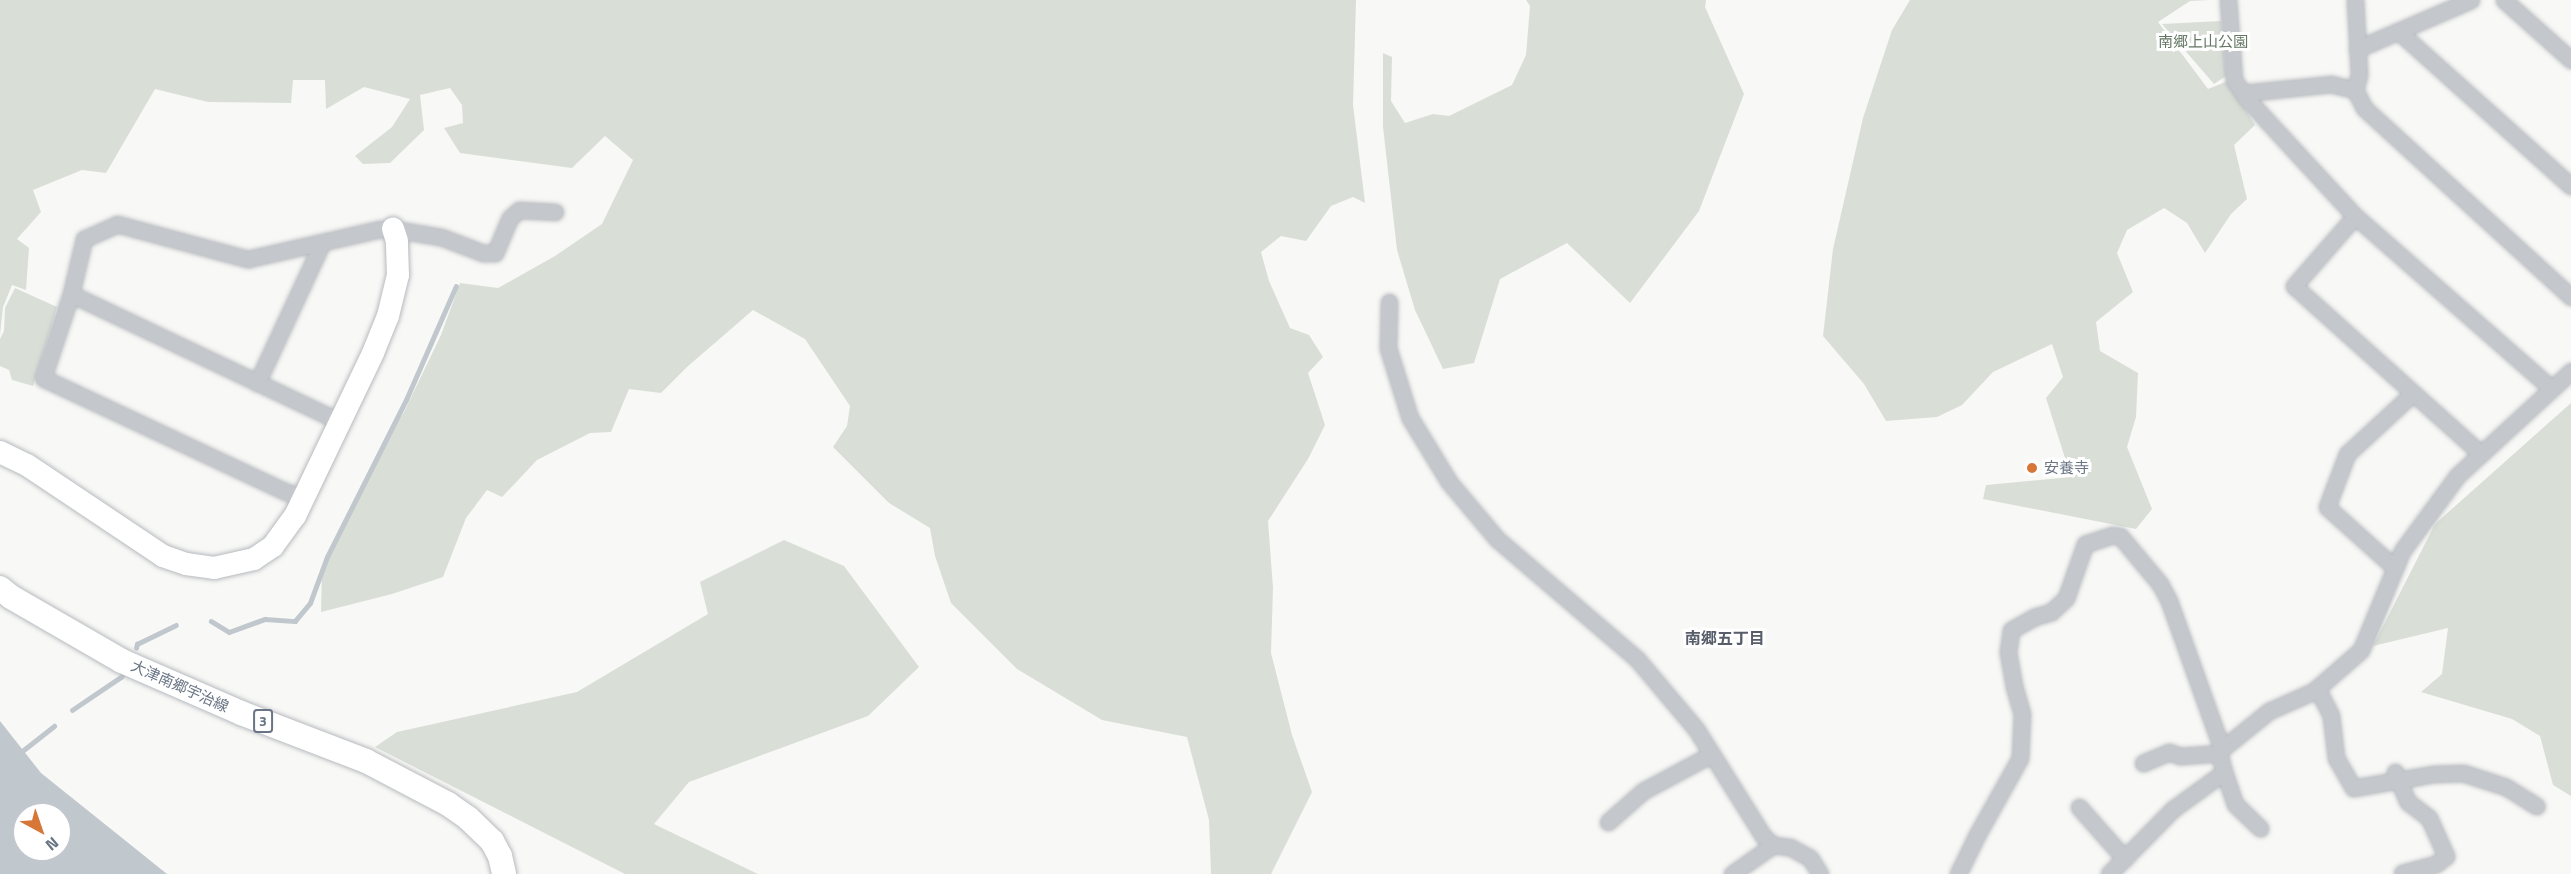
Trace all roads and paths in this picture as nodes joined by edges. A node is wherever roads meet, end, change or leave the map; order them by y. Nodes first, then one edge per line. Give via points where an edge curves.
1 (2228, 0) edge
2 (2355, 0) edge
3 (2471, 0) edge
4 (2504, 0) edge
5 (2398, 31) junction
6 (2357, 49) junction
7 (2571, 60) edge
8 (2355, 90) junction
9 (2243, 93) junction
10 (2571, 186) edge
11 (555, 212) dead end
12 (2355, 216) junction
13 (393, 229) junction
14 (322, 243) junction
15 (71, 294) junction
16 (2571, 297) edge
17 (1389, 302) dead end
18 (2571, 371) edge
19 (257, 383) junction
20 (2551, 388) junction
21 (2413, 393) junction
22 (340, 422) junction
23 (0, 452) edge
24 (2480, 453) junction
25 (304, 498) junction
26 (2395, 568) junction
27 (0, 588) edge
28 (2318, 688) junction
29 (2220, 751) junction
30 (1712, 754) junction
31 (2143, 763) dead end
32 (2224, 772) junction
33 (2397, 776) junction
34 (2536, 806) dead end
35 (2079, 807) dead end
36 (1608, 822) dead end
37 (2260, 828) dead end
38 (1773, 845) junction
39 (2125, 859) junction
40 (2409, 873) edge
41 (504, 874) edge
42 (1732, 874) edge
43 (1820, 874) edge
44 (1958, 874) edge
45 (2109, 874) edge

1 - 9 street via 2234,80
2 - 6 street
3 - 5 street
4 - 7 street
5 - 6 street
5 - 10 street
6 - 8 street via 2359,75
8 - 9 street via 2331,84
8 - 16 street via 2364,108
9 - 12 street
11 - 13 street via 519,210 510,218 495,253 483,253 441,237
12 - 20 street
12 - 21 street via 2294,286
13 - 14 street
13 - 22 street via 398,275 388,316
14 - 15 street via 248,259 117,224 84,239
14 - 19 street
15 - 19 street
15 - 25 street via 43,378
17 - 30 street via 1388,348 1410,418 1449,482 1497,539 1637,659
18 - 20 street
19 - 22 street
20 - 24 street
21 - 24 street
21 - 26 street via 2347,454 2326,507
22 - 25 street
23 - 25 street via 27,465 163,556 186,564 213,568 254,559 273,546
24 - 26 street via 2457,476 2402,551
26 - 28 street via 2361,650
27 - 41 main road, 大津南郷宇治線 / 3 via 122,661 366,761 448,804 492,841
28 - 29 street via 2269,711
28 - 33 street via 2331,716 2336,758 2353,788
29 - 31 street via 2180,756 2169,752
29 - 32 street
29 - 44 street via 2160,584 2120,536 2097,538 2085,544 2066,598 2051,612 2011,630 2008,652 2022,714 2020,759
30 - 36 street via 1643,791
30 - 38 street via 1749,817
32 - 37 street via 2235,804
32 - 39 street via 2173,809
33 - 34 street via 2452,772 2475,775 2506,787
33 - 40 street via 2408,802 2429,818 2445,856 2436,864
35 - 39 street
38 - 42 street
38 - 43 street via 1790,847 1810,858
39 - 45 street

